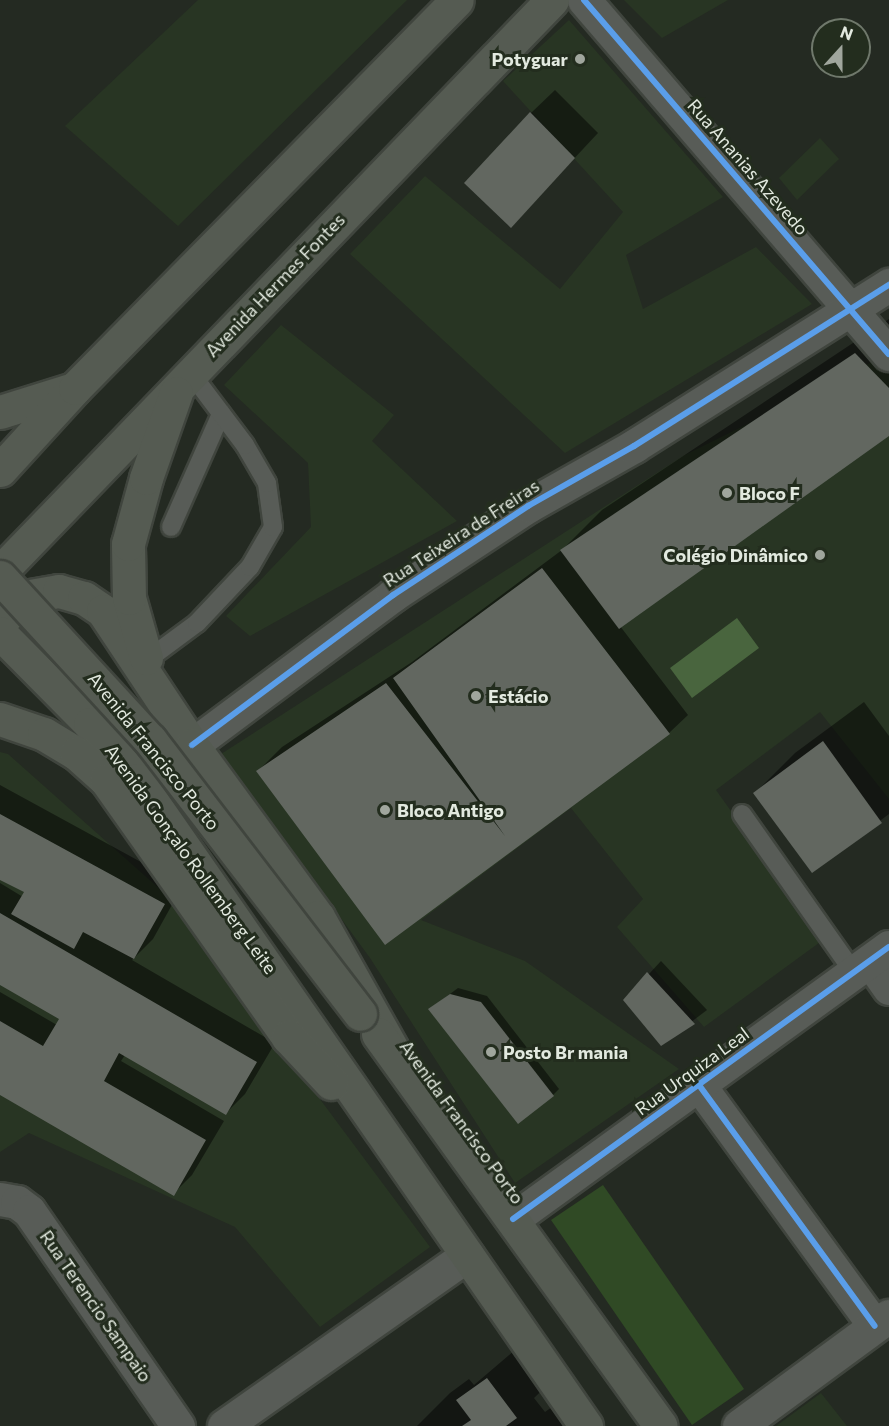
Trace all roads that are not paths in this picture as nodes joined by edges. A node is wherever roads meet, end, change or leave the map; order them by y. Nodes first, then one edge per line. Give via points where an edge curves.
1 (457, 0) edge
2 (552, 0) edge
3 (584, 0) edge
4 (889, 285) edge
5 (853, 310) junction
6 (889, 354) edge
7 (185, 377) junction
8 (75, 388) junction
9 (0, 412) edge
10 (221, 414) junction
11 (0, 470) edge
12 (171, 527) dead end
13 (0, 572) edge
14 (0, 577) edge
15 (0, 622) edge
16 (0, 633) edge
17 (150, 673) junction
18 (0, 719) edge
19 (192, 745) junction
20 (742, 814) dead end
21 (871, 960) edge
22 (889, 988) edge
23 (392, 1050) junction
24 (699, 1084) junction
25 (387, 1135) junction
26 (2, 1198) edge
27 (513, 1219) junction
28 (467, 1255) junction
29 (882, 1321) edge
30 (178, 1426) edge
31 (224, 1426) edge
32 (586, 1426) edge
33 (661, 1426) edge
34 (739, 1426) edge

1 - 8 main road
2 - 7 main road, Avenida Hermes Fontes
3 - 5 street, Rua Ananias Azevedo
4 - 5 street, Rua Teixeira de Freiras
5 - 6 street, Rua Ananias Azevedo
5 - 19 street, Rua Teixeira de Freiras via 634,446 528,506 400,590
7 - 10 lane
7 - 13 main road, Avenida Hermes Fontes
7 - 17 main road via 146,478 128,544 129,598
8 - 9 main road
8 - 11 main road
10 - 12 lane
10 - 17 lane via 267,483 273,527 250,567
14 - 23 main road, Avenida Francisco Porto, bridge via 150,740 360,1014
15 - 17 main road via 30,596 58,591 84,598 103,611
16 - 25 main road, Avenida Gonçalo Rollemberg Leite via 90,724 137,780
17 - 19 main road
18 - 25 main road via 44,734 68,748 106,780 288,1037
19 - 23 main road via 318,917
20 - 21 lane
21 - 22 street
21 - 24 street, Rua Urquiza Leal
23 - 27 main road, Avenida Francisco Porto
24 - 27 street, Rua Urquiza Leal
24 - 29 street
25 - 28 main road
26 - 30 street, Rua Terencio Sampaio via 29,1211
27 - 33 main road, Avenida Francisco Porto
28 - 31 street
28 - 32 main road
29 - 34 street

